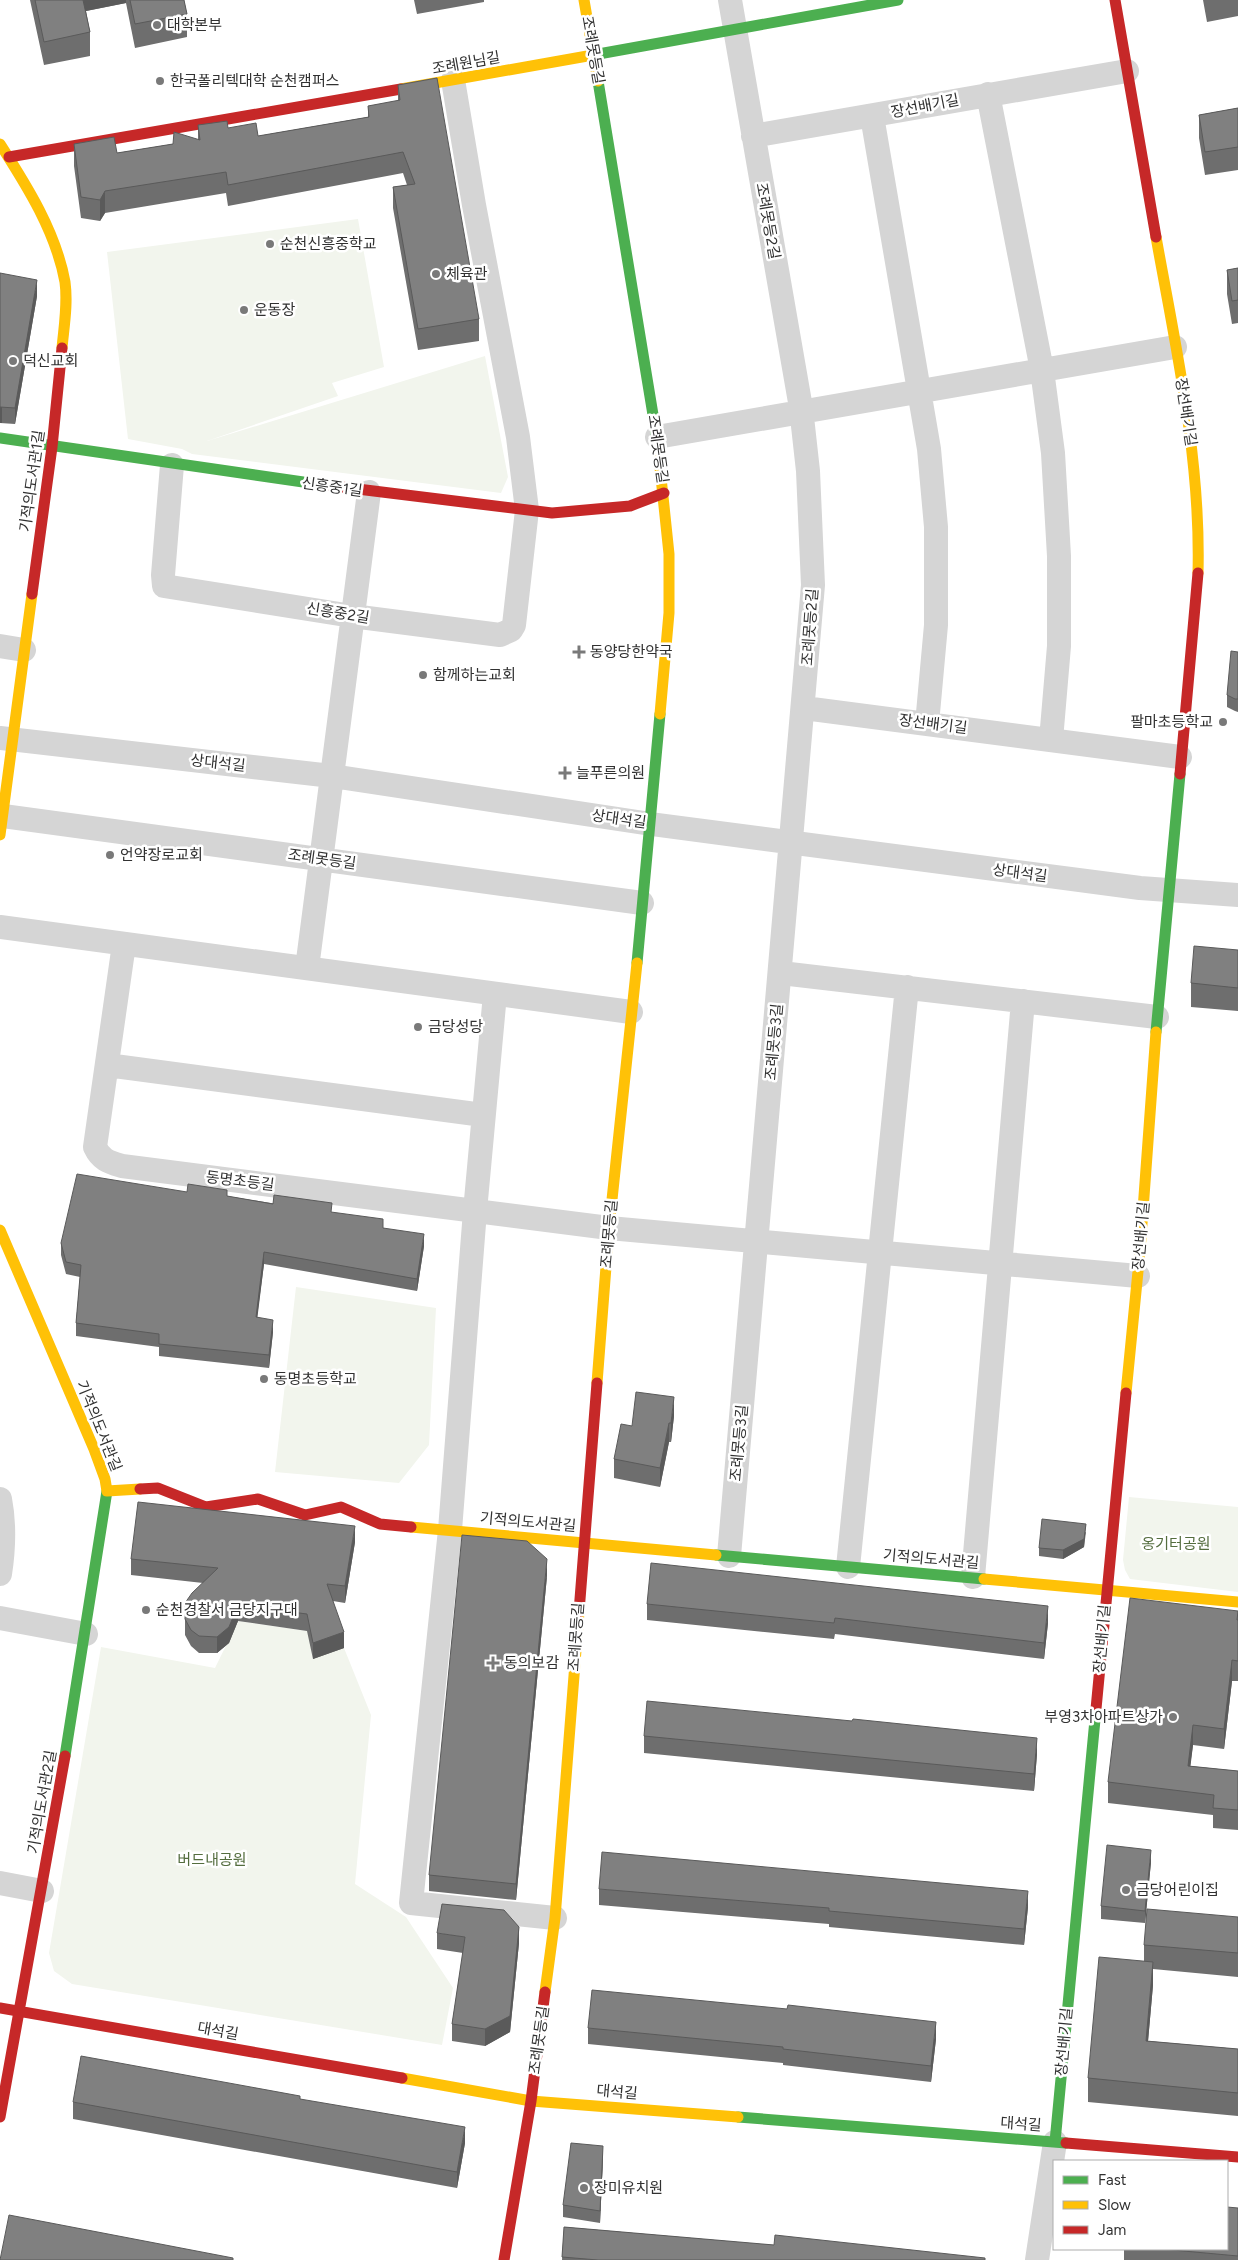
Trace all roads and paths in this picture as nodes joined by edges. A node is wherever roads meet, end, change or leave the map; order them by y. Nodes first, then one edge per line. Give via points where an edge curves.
1 (584, 0) edge
2 (730, 0) edge
3 (898, 0) edge
4 (1115, 0) edge
5 (734, 30) junction
6 (594, 55) junction
7 (1127, 71) junction
8 (452, 80) junction
9 (988, 94) junction
10 (872, 116) junction
11 (753, 136) junction
12 (0, 144) edge
13 (9, 158) junction
14 (1175, 347) junction
15 (1042, 370) junction
16 (920, 391) junction
17 (801, 412) junction
18 (657, 437) junction
19 (0, 438) edge
20 (52, 447) junction
21 (172, 465) junction
22 (369, 492) junction
23 (664, 493) junction
24 (527, 510) junction
25 (352, 616) junction
26 (0, 646) edge
27 (24, 650) junction
28 (804, 708) junction
29 (927, 724) junction
30 (7, 739) edge
31 (1050, 740) junction
32 (1180, 757) junction
33 (332, 776) junction
34 (651, 824) junction
35 (1, 825) edge
36 (792, 843) junction
37 (321, 859) junction
38 (1169, 892) junction
39 (1238, 895) edge
40 (642, 903) junction
41 (0, 927) edge
42 (124, 944) junction
43 (307, 968) junction
44 (781, 973) junction
45 (907, 987) junction
46 (495, 994) junction
47 (1023, 1001) junction
48 (631, 1012) junction
49 (1157, 1017) junction
50 (106, 1065) junction
51 (484, 1115) junction
52 (475, 1211) junction
53 (609, 1228) junction
54 (0, 1230) edge
55 (757, 1241) junction
56 (880, 1253) junction
57 (1000, 1264) junction
58 (1138, 1276) junction
59 (107, 1490) junction
60 (0, 1499) edge
61 (450, 1530) junction
62 (584, 1542) junction
63 (729, 1556) junction
64 (848, 1567) junction
65 (0, 1574) edge
66 (973, 1577) junction
67 (1107, 1589) junction
68 (1238, 1602) edge
69 (0, 1618) edge
70 (86, 1634) junction
71 (0, 1883) edge
72 (42, 1891) junction
73 (555, 1918) junction
74 (0, 2008) edge
75 (20, 2012) junction
76 (531, 2101) junction
77 (0, 2117) edge
78 (1055, 2142) junction
79 (1238, 2157) edge
80 (504, 2260) edge
81 (1038, 2260) edge

1 - 6 street, 조례못등길
2 - 5 street, 조례못등2길
3 - 5 street, 조례원님길
4 - 7 street, 장선배기길
5 - 6 street, 조례원님길
5 - 11 street, 조례못등2길
6 - 8 street, 조례원님길
6 - 18 street, 조례못등길
7 - 9 street, 장선배기길
7 - 14 street, 장선배기길
8 - 13 street, 조례원님길
8 - 24 street via 518,438
9 - 10 street, 장선배기길
9 - 15 street
10 - 11 street, 장선배기길
10 - 16 street
11 - 17 street, 조례못등2길
12 - 13 street, 기적의도서관1길
13 - 20 street, 기적의도서관1길 via 53,240 65,284 64,336
14 - 15 street
14 - 32 street, 장선배기길 via 1192,454 1199,527 1197,595
15 - 16 street
15 - 31 street via 1053,453 1059,556 1059,646
16 - 17 street
16 - 29 street via 936,527 936,625
17 - 18 street
17 - 28 street, 조례못등2길 via 808,471 813,585
18 - 23 street, 조례못등길
19 - 20 street, 신흥중1길
20 - 21 street, 신흥중1길
20 - 27 street, 기적의도서관1길
21 - 22 street, 신흥중1길
21 - 25 street, 신흥중2길 via 164,586
22 - 24 street, 신흥중1길
22 - 25 street
23 - 24 street, 신흥중1길 via 630,506 552,513
23 - 34 street, 조례못등길 via 669,614
24 - 25 street, 신흥중2길 via 514,625 507,633 500,635
25 - 33 street
26 - 27 street
27 - 30 street, 기적의도서관1길
28 - 29 street, 장선배기길
28 - 36 street, 조례못등2길
29 - 31 street, 장선배기길
30 - 33 street, 상대석길
30 - 35 street, 기적의도서관1길
31 - 32 street, 장선배기길
32 - 38 street, 장선배기길
33 - 34 street, 상대석길
33 - 37 street
34 - 36 street, 상대석길
34 - 40 street, 조례못등길
35 - 37 street, 조례못등길
36 - 38 street, 상대석길
36 - 44 street, 조례못등3길
37 - 40 street, 조례못등길
37 - 43 street
38 - 39 street, 상대석길
38 - 49 street, 장선배기길
40 - 48 street, 조례못등길
41 - 42 street
42 - 43 street
42 - 50 street, 동명초등길
43 - 46 street
44 - 45 street
44 - 55 street, 조례못등3길
45 - 47 street
45 - 56 street
46 - 48 street
46 - 51 street
47 - 49 street
47 - 57 street
48 - 53 street, 조례못등길
49 - 58 street, 장선배기길
50 - 51 street
50 - 52 street, 동명초등길 via 94,1147 107,1162
51 - 52 street
52 - 53 street, 동명초등길
52 - 61 street
53 - 55 street
53 - 62 street, 조례못등길
54 - 59 street, 기적의도서관길 via 94,1449
55 - 56 street
55 - 63 street, 조례못등3길
56 - 57 street
56 - 64 street
57 - 58 street
57 - 66 street
58 - 67 street, 장선배기길
59 - 61 street, 기적의도서관길 via 158,1488 206,1507 258,1499 305,1514 341,1507 380,1524
59 - 70 street, 기적의도서관2길
60 - 65 street via 5,1543
61 - 62 street, 기적의도서관길
61 - 73 street via 411,1903
62 - 63 street, 기적의도서관길
62 - 73 street, 조례못등길
63 - 64 street, 기적의도서관길
64 - 66 street, 기적의도서관길
66 - 67 street, 기적의도서관길
67 - 68 street, 기적의도서관길
67 - 78 street, 장선배기길
69 - 70 street
70 - 72 street, 기적의도서관2길
71 - 72 street
72 - 75 street, 기적의도서관2길
73 - 76 street, 조례못등길
74 - 75 street, 대석길
75 - 76 street, 대석길
75 - 77 street, 기적의도서관2길
76 - 78 street, 대석길
76 - 80 street, 조례못등길
78 - 79 street, 대석길
78 - 81 street, 장선배기길

